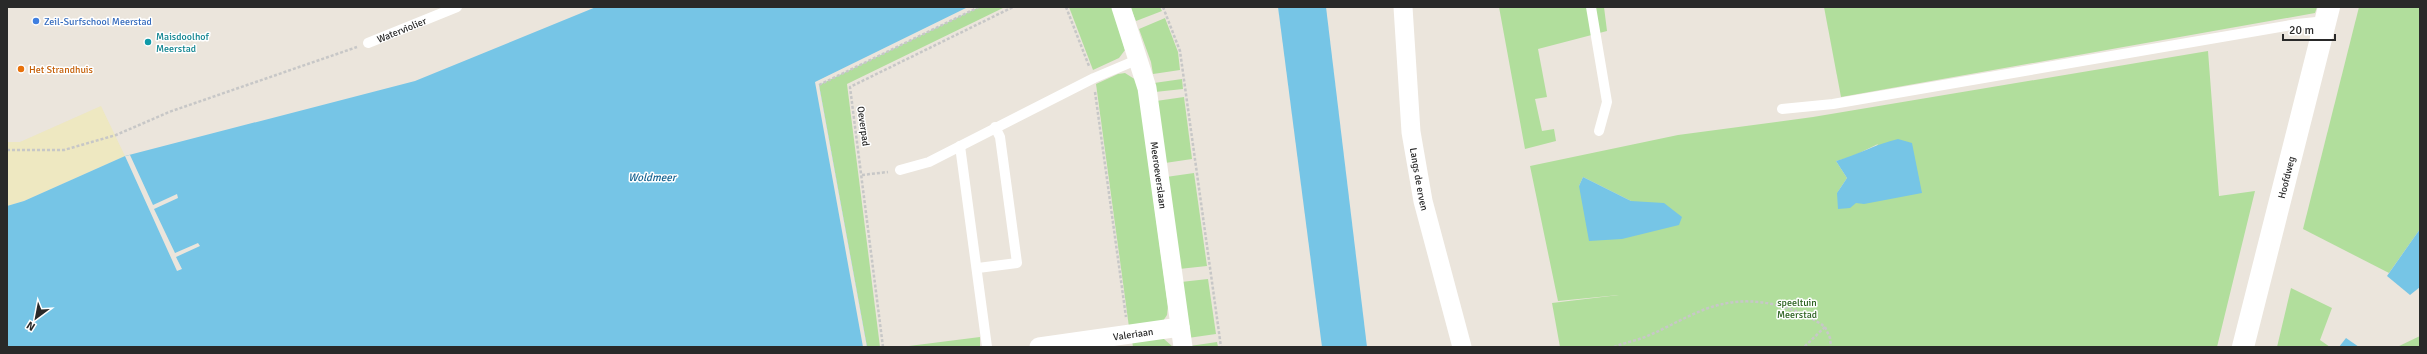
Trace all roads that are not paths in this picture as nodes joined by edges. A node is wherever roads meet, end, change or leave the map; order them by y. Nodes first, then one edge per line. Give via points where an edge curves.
1 (457, 7) edge
2 (1121, 7) edge
3 (1403, 7) edge
4 (1591, 7) edge
5 (2327, 14) edge
6 (368, 43) road end
7 (1139, 59) junction
8 (1782, 109) dead end
9 (995, 127) junction
10 (1599, 131) dead end
11 (960, 146) junction
12 (900, 170) road end
13 (978, 268) junction
14 (1180, 327) junction
15 (987, 347) edge
16 (1040, 347) edge
17 (1183, 347) edge
18 (1462, 347) edge
19 (2243, 347) edge

1 - 6 lane, Waterviolier
2 - 7 street, Meeroeverslaan
3 - 18 street, Langs de erven via 1411,132 1423,201
4 - 10 lane via 1608,102
5 - 8 lane via 2297,24 1833,104
5 - 19 main road, Hoofdweg
7 - 9 lane via 1094,78
7 - 14 street, Meeroeverslaan via 1147,88
9 - 11 lane
9 - 13 lane via 1000,137 1016,263
11 - 12 lane via 929,162
11 - 13 lane
13 - 15 lane
14 - 16 street, Valeriaan
14 - 17 street, Meeroeverslaan

